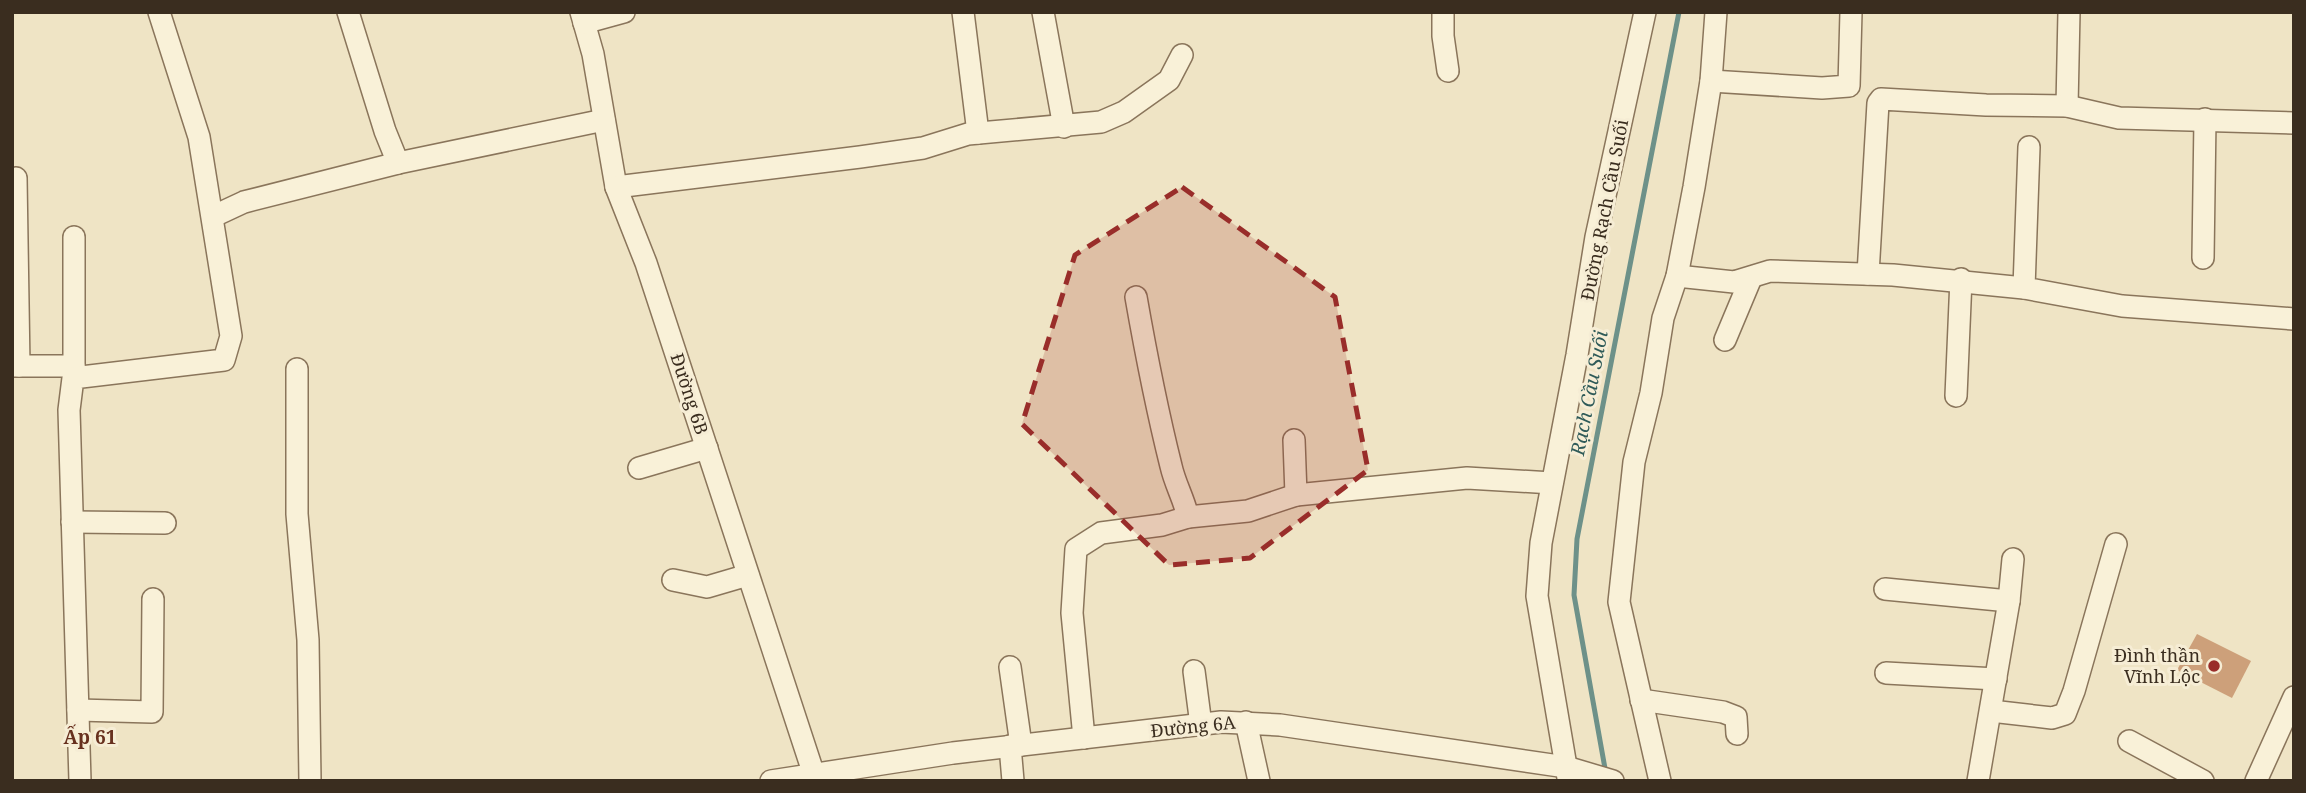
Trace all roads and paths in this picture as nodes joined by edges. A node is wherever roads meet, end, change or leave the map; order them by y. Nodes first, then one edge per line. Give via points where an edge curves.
1 (159, 12) edge
2 (348, 12) edge
3 (624, 12) edge
4 (963, 12) edge
5 (1043, 12) edge
6 (1443, 12) edge
7 (1645, 12) edge
8 (1716, 12) edge
9 (1851, 12) edge
10 (2069, 12) edge
11 (582, 18) edge
12 (1182, 55) dead end
13 (1448, 71) dead end
14 (1711, 81) junction
15 (2067, 106) junction
16 (2205, 119) junction
17 (604, 120) junction
18 (2294, 124) edge
19 (1064, 127) junction
20 (978, 133) junction
21 (2029, 147) dead end
22 (398, 163) junction
23 (16, 178) dead end
24 (616, 187) junction
25 (214, 216) junction
26 (74, 237) dead end
27 (2203, 258) dead end
28 (1868, 274) junction
29 (1676, 276) junction
30 (1751, 278) junction
31 (1961, 279) junction
32 (2024, 288) junction
33 (1136, 297) dead end
34 (2294, 319) edge
35 (1725, 340) dead end
36 (15, 366) edge
37 (297, 369) dead end
38 (74, 372) junction
39 (1956, 396) dead end
40 (1294, 440) dead end
41 (707, 448) junction
42 (639, 468) dead end
43 (1552, 483) junction
44 (1296, 495) junction
45 (1188, 517) junction
46 (72, 522) junction
47 (165, 523) dead end
48 (2116, 544) dead end
49 (2013, 559) dead end
50 (748, 575) junction
51 (673, 580) dead end
52 (1885, 589) dead end
53 (153, 599) dead end
54 (2009, 601) junction
55 (1010, 667) dead end
56 (1194, 671) dead end
57 (1886, 673) dead end
58 (1996, 679) junction
59 (2294, 697) edge
60 (1642, 700) junction
61 (78, 710) junction
62 (1991, 711) junction
63 (1246, 722) junction
64 (1201, 725) junction
65 (1737, 734) dead end
66 (1084, 738) junction
67 (2129, 741) dead end
68 (1016, 745) junction
69 (1570, 773) edge
70 (815, 777) edge
71 (80, 781) edge
72 (310, 781) edge
73 (771, 781) edge
74 (1013, 781) edge
75 (1259, 781) edge
76 (1613, 781) edge
77 (1660, 781) edge
78 (1978, 781) edge
79 (2203, 781) edge
80 (2256, 781) edge

1 - 25 street via 199,137
2 - 22 street
3 - 11 street
4 - 20 street
5 - 19 street
6 - 13 street
7 - 43 street, Đường Rạch Cầu Suối via 1596,237
8 - 14 street
9 - 14 street via 1849,86 1822,89
10 - 15 street
11 - 17 street, Đường 6B
12 - 19 street via 1169,80 1125,112 1101,122
14 - 29 street
15 - 16 street via 2119,118
15 - 28 street via 1879,100
16 - 18 street
16 - 27 street
17 - 22 street
17 - 24 street, Đường 6B
19 - 20 street
20 - 24 street via 923,148
21 - 32 street
22 - 25 street via 244,202
23 - 36 street
24 - 41 street, Đường 6B
25 - 38 street via 231,336 224,360
26 - 38 street
28 - 30 street via 1770,271
28 - 31 street
29 - 30 street via 1734,282
29 - 60 street via 1634,462 1619,602
30 - 35 street
31 - 32 street
31 - 39 street
32 - 34 street via 2122,306
33 - 45 street via 1151,386
36 - 38 street
37 - 72 street via 297,514 307,640
38 - 46 street via 69,410
40 - 44 street
41 - 42 street
41 - 50 street, Đường 6B
43 - 44 street via 1456,478
43 - 69 street, Đường Rạch Cầu Suối via 1541,543 1538,596
44 - 45 street via 1248,511
45 - 66 street via 1101,533 1076,550 1072,613
46 - 47 street
46 - 61 street
48 - 62 street via 2065,714 2052,718
49 - 54 street
50 - 51 street via 707,587
50 - 70 street, Đường 6B
52 - 54 street
53 - 61 street via 152,712
54 - 58 street
55 - 68 street
56 - 64 street
57 - 58 street
58 - 62 street
59 - 80 street
60 - 65 street via 1723,712 1736,717
60 - 77 street
61 - 71 street
62 - 78 street
63 - 64 street, Đường 6A
63 - 69 street, Đường 6A
63 - 75 street
64 - 66 street, Đường 6A
66 - 68 street, Đường 6A
67 - 79 street
68 - 70 street, Đường 6A
68 - 74 street
69 - 76 street, Đường 6A
70 - 73 street, Đường 6A

